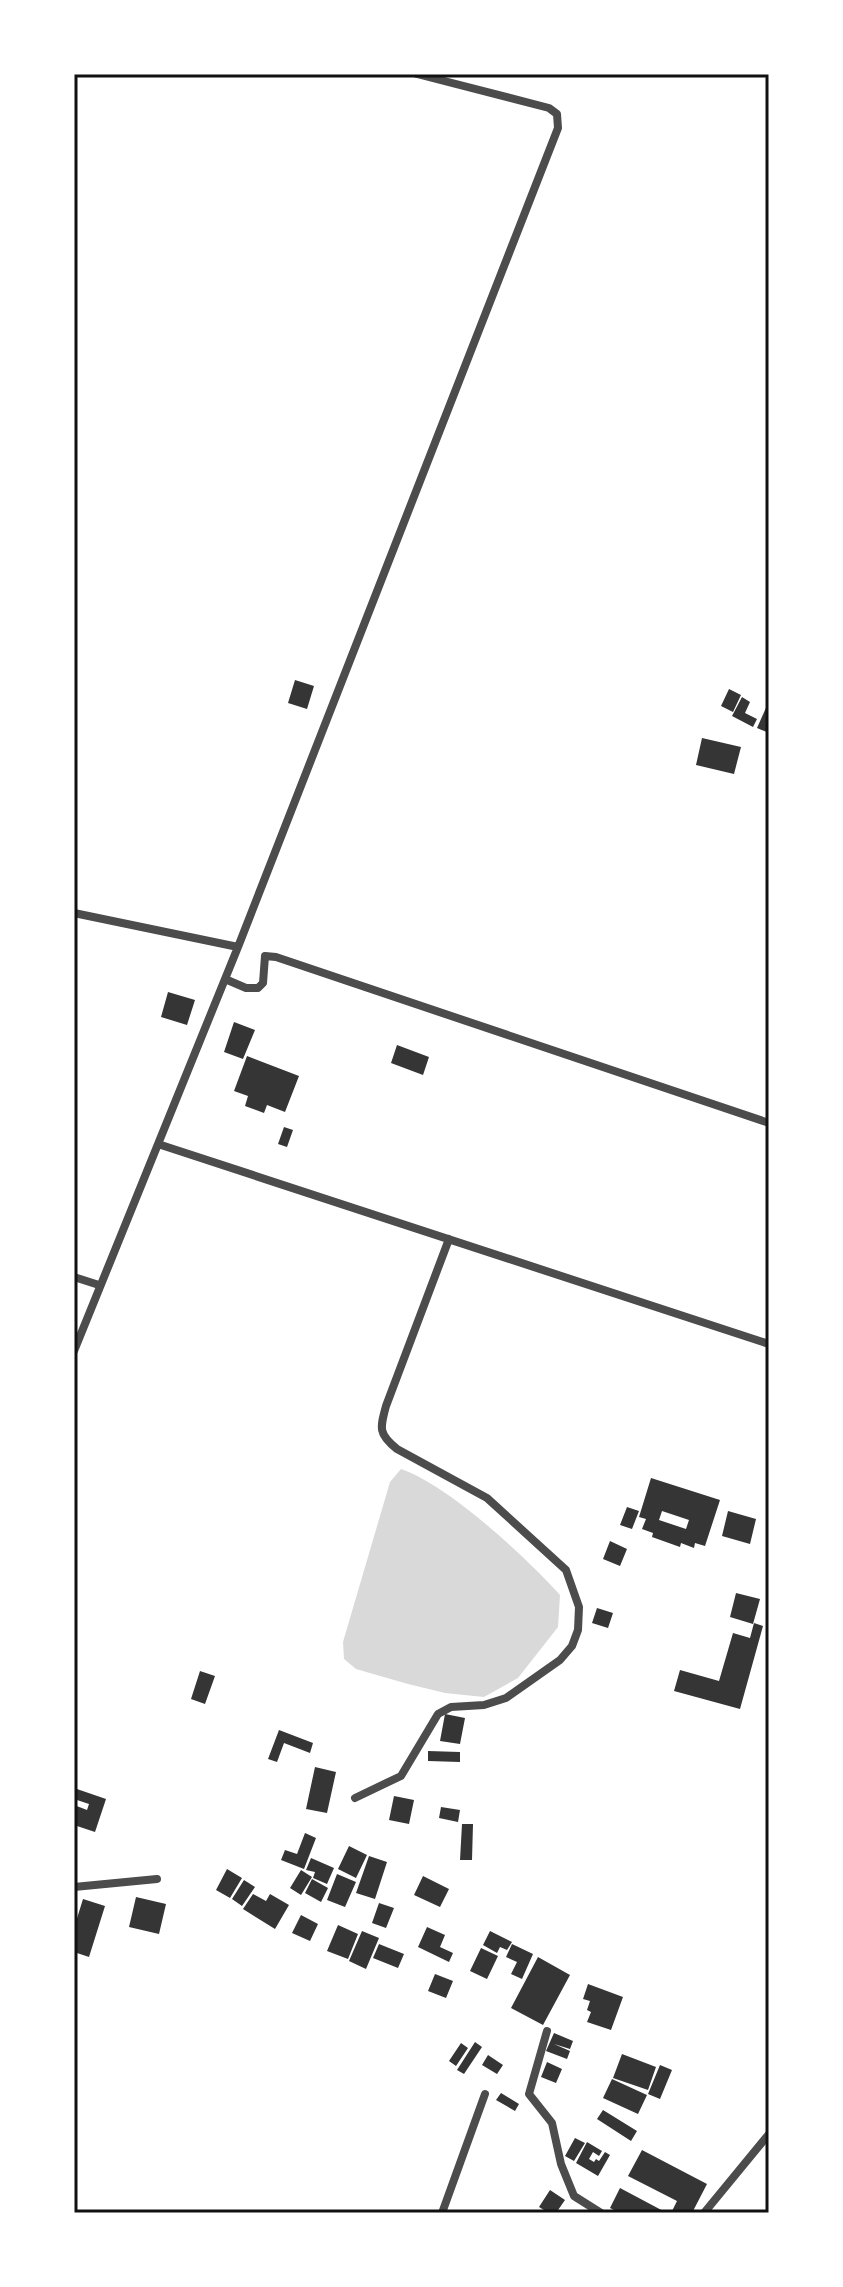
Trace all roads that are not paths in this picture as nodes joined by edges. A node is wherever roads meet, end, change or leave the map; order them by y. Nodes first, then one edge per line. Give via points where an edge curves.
1 (417, 74) edge
2 (74, 913) edge
3 (238, 947) junction
4 (225, 979) junction
5 (769, 1123) edge
6 (158, 1144) junction
7 (449, 1239) junction
8 (74, 1277) edge
9 (99, 1285) junction
10 (769, 1344) edge
11 (74, 1351) edge
12 (355, 1798) dead end
13 (157, 1879) dead end
14 (74, 1887) edge
15 (547, 2031) dead end
16 (485, 2094) dead end
17 (769, 2134) edge
18 (442, 2213) edge
19 (601, 2213) edge
20 (704, 2213) edge

1 - 3 street via 549,108 557,114 558,128
2 - 3 street
3 - 4 street
4 - 5 street via 258,988 265,956 276,957
4 - 6 street
6 - 7 street
6 - 9 street
7 - 10 street
7 - 12 street via 381,1432 397,1449 487,1498 566,1570 579,1607 578,1630 560,1660 506,1698 438,1714 401,1776
8 - 9 street
9 - 11 street
13 - 14 street
15 - 19 street via 529,2094 552,2123 574,2196
16 - 18 street
17 - 20 street

